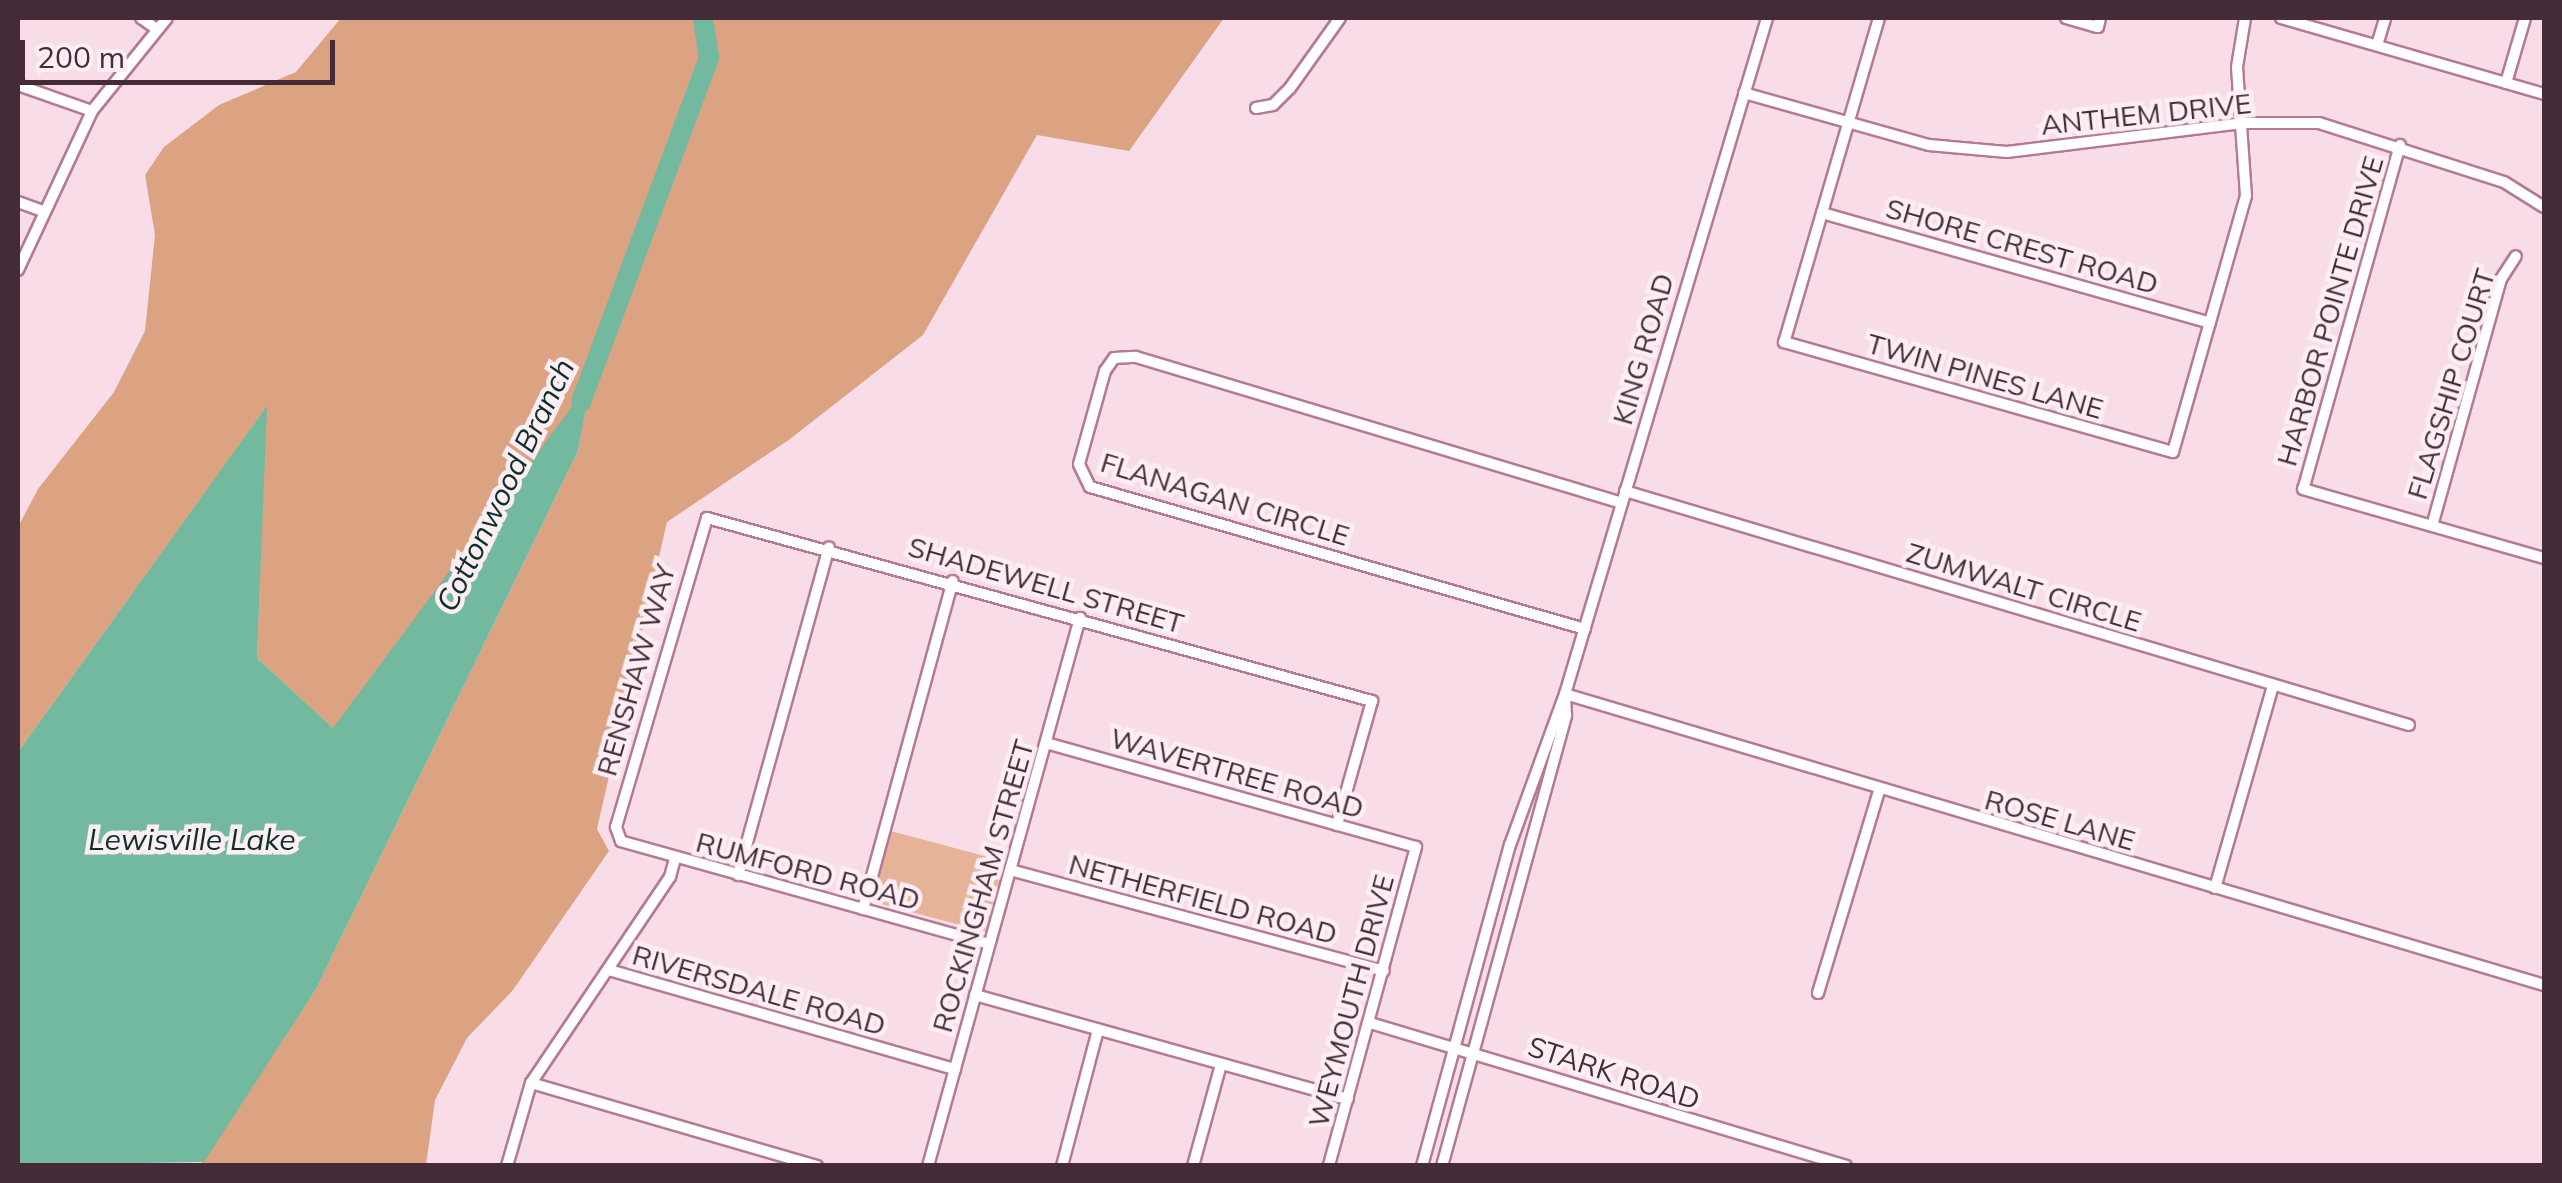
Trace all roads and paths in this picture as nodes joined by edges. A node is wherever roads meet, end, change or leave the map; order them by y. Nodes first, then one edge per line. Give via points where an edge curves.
1 (142, 18) edge
2 (167, 18) edge
3 (1340, 18) edge
4 (1766, 18) edge
5 (1879, 18) edge
6 (2066, 18) edge
7 (2245, 18) edge
8 (2282, 18) edge
9 (2385, 18) edge
10 (2524, 18) edge
11 (2099, 22) edge
12 (158, 29) junction
13 (2377, 45) junction
14 (2506, 83) junction
15 (18, 85) edge
16 (1744, 93) junction
17 (2544, 94) edge
18 (1256, 108) dead end
19 (92, 111) junction
20 (1848, 123) junction
21 (2244, 123) junction
22 (2400, 145) junction
23 (18, 202) edge
24 (2544, 208) edge
25 (43, 211) junction
26 (1822, 213) junction
27 (2516, 256) dead end
28 (18, 270) edge
29 (2210, 323) junction
30 (1624, 497) junction
31 (706, 518) joint
32 (2432, 526) junction
33 (829, 546) junction
34 (2544, 558) edge
35 (953, 581) junction
36 (1080, 618) junction
37 (1585, 629) junction
38 (2273, 686) junction
39 (1565, 694) junction
40 (2409, 725) dead end
41 (1046, 743) junction
42 (1879, 791) junction
43 (1337, 825) junction
44 (619, 837) joint
45 (1416, 847) joint
46 (675, 858) junction
47 (1010, 870) junction
48 (738, 876) junction
49 (2215, 888) junction
50 (862, 910) junction
51 (1489, 923) junction
52 (1508, 928) junction
53 (989, 944) junction
54 (608, 970) junction
55 (1384, 971) junction
56 (2544, 984) edge
57 (1818, 993) dead end
58 (975, 996) junction
59 (1370, 1023) junction
60 (1098, 1030) junction
61 (1455, 1047) junction
62 (1474, 1052) junction
63 (1221, 1064) junction
64 (955, 1069) junction
65 (531, 1083) junction
66 (1348, 1100) junction
67 (507, 1166) edge
68 (816, 1166) edge
69 (928, 1166) edge
70 (1062, 1166) edge
71 (1193, 1166) edge
72 (1330, 1166) edge
73 (1422, 1166) edge
74 (1442, 1166) edge
75 (1846, 1166) edge

1 - 12 street
2 - 12 street
3 - 18 street via 1290,88 1272,105
4 - 16 street, KING ROAD
5 - 20 street
6 - 11 street
7 - 21 street via 2237,66
8 - 13 street
9 - 13 street
10 - 14 street
12 - 19 street
13 - 14 street
14 - 17 street
15 - 19 street
16 - 20 street, ANTHEM DRIVE
16 - 30 street, KING ROAD
19 - 25 street
20 - 21 street, ANTHEM DRIVE via 1930,145 2007,152
20 - 26 street
21 - 22 street, ANTHEM DRIVE via 2319,123
21 - 29 street via 2246,196
22 - 24 street, ANTHEM DRIVE via 2504,182
22 - 32 street, HARBOR POINTE DRIVE via 2303,489
23 - 25 street
25 - 28 street
26 - 29 street, SHORE CREST ROAD
26 - 29 street, TWIN PINES LANE via 1784,342 2174,452
27 - 32 street, FLAGSHIP COURT via 2501,279
30 - 37 street, KING ROAD
30 - 37 street, FLANAGAN CIRCLE via 1136,357 1114,358 1105,371 1079,464 1090,487
30 - 38 street, ZUMWALT CIRCLE
31 - 33 street, SHADEWELL STREET
31 - 44 street, RENSHAW WAY via 626,790
32 - 34 street
33 - 35 street, SHADEWELL STREET
33 - 48 street
35 - 36 street, SHADEWELL STREET
35 - 50 street
36 - 41 street, ROCKINGHAM STREET
36 - 43 street, SHADEWELL STREET via 1372,700
37 - 39 street, KING ROAD
38 - 40 street, ZUMWALT CIRCLE
38 - 49 street
39 - 42 street, ROSE LANE
39 - 51 street, KING ROAD
39 - 52 street, KING ROAD via 1566,715
41 - 43 street, WAVERTREE ROAD
41 - 47 street, ROCKINGHAM STREET
42 - 49 street, ROSE LANE
42 - 57 street
43 - 45 street, WAVERTREE ROAD
44 - 46 street, RUMFORD ROAD
45 - 55 street, WEYMOUTH DRIVE
46 - 48 street, RUMFORD ROAD
46 - 54 street
47 - 53 street, ROCKINGHAM STREET
47 - 55 street, NETHERFIELD ROAD
48 - 50 street, RUMFORD ROAD
49 - 56 street, ROSE LANE
50 - 53 street, RUMFORD ROAD
51 - 52 street
51 - 61 street, KING ROAD
52 - 62 street, KING ROAD
53 - 58 street, ROCKINGHAM STREET
54 - 64 street, RIVERSDALE ROAD
54 - 65 street
55 - 59 street, WEYMOUTH DRIVE
58 - 60 street
58 - 64 street, ROCKINGHAM STREET
59 - 61 street, STARK ROAD
59 - 66 street, WEYMOUTH DRIVE
60 - 63 street
60 - 70 street
61 - 62 street, STARK ROAD
61 - 73 street, KING ROAD
62 - 74 street, KING ROAD
62 - 75 street, STARK ROAD
63 - 66 street
63 - 71 street
64 - 69 street, ROCKINGHAM STREET
65 - 67 street
65 - 68 street
66 - 72 street, WEYMOUTH DRIVE

